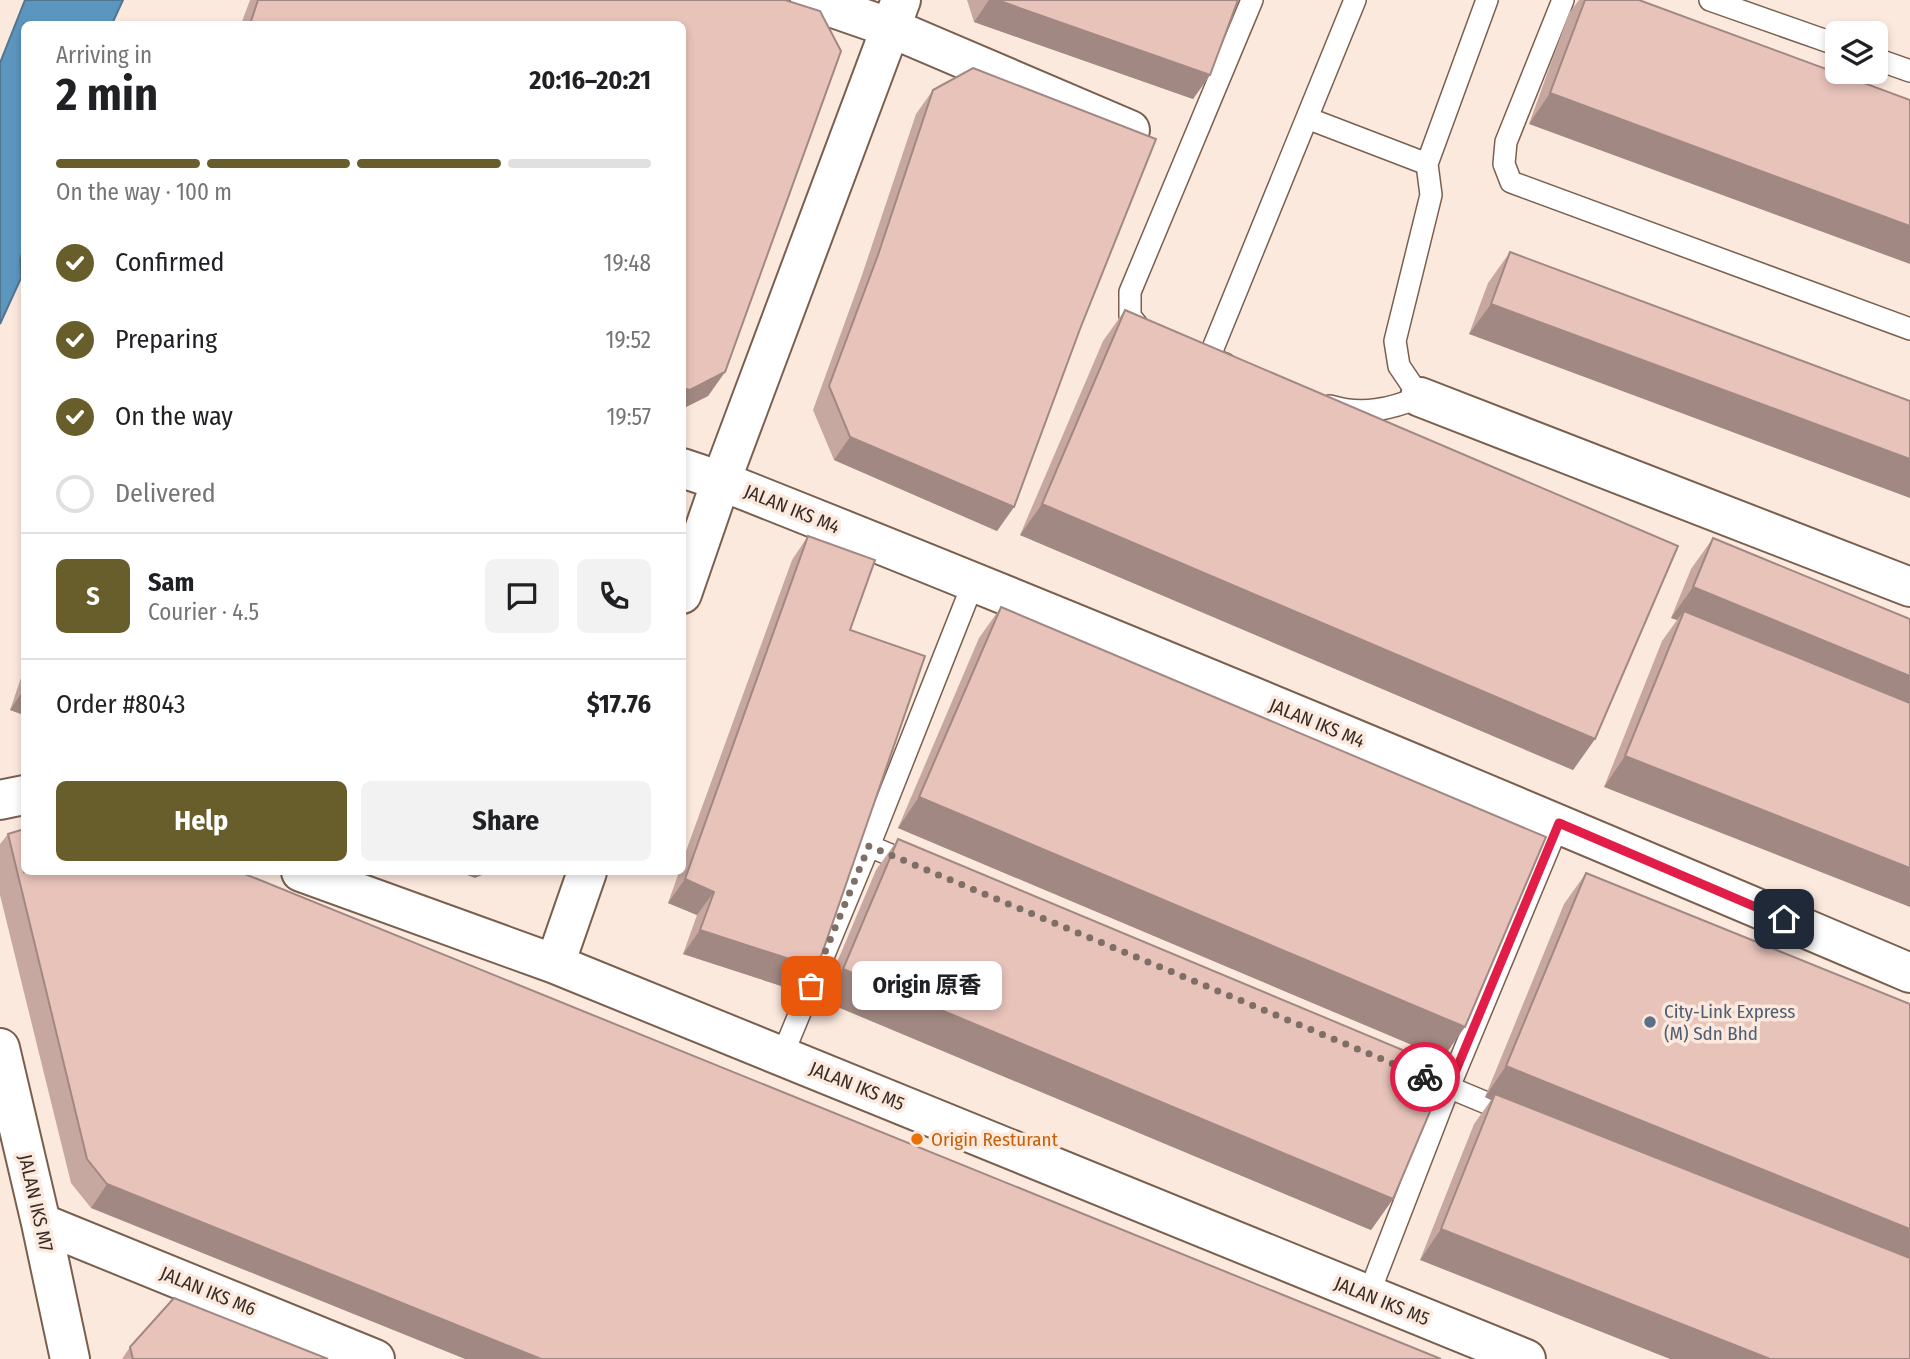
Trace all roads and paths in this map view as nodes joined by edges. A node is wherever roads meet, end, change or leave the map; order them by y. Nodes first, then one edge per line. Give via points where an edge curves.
1 (810, 0) edge
2 (1252, 0) edge
3 (1355, 0) edge
4 (1488, 0) edge
5 (1563, 0) edge
6 (1710, 0) edge
7 (896, 14) edge
8 (1825, 41) edge
9 (1888, 63) edge
10 (1910, 71) edge
11 (1307, 118) junction
12 (1130, 130) edge
13 (1427, 164) junction
14 (1910, 329) edge
15 (1159, 341) edge
16 (1184, 349) edge
17 (1209, 358) junction
18 (1247, 373) edge
19 (1309, 397) edge
20 (1420, 397) junction
21 (686, 469) edge
22 (721, 481) junction
23 (974, 581) junction
24 (686, 582) edge
25 (1910, 587) edge
26 (21, 796) edge
27 (0, 800) edge
28 (1559, 823) junction
29 (869, 846) junction
30 (933, 873) edge
31 (309, 875) edge
32 (586, 875) edge
33 (555, 964) junction
34 (1910, 973) edge
35 (0, 1048) edge
36 (782, 1056) junction
37 (1398, 1066) edge
38 (1449, 1087) junction
39 (1526, 1120) edge
40 (41, 1223) junction
41 (1368, 1296) junction
42 (70, 1359) edge
43 (375, 1359) edge
44 (1526, 1359) edge

1 - 7 street
2 - 15 lane via 1130,292 1130,316 1147,337
3 - 11 lane
4 - 13 lane
5 - 14 lane via 1506,142 1504,164 1511,182
6 - 8 lane
7 - 12 street
7 - 22 street
9 - 10 lane
11 - 13 lane
11 - 17 lane
13 - 20 lane via 1431,195 1395,341 1399,366
16 - 17 lane
17 - 18 lane
19 - 20 lane via 1334,407 1368,411 1394,408
20 - 25 street
21 - 22 street, JALAN IKS M4
22 - 23 street, JALAN IKS M4
22 - 24 street
23 - 28 street, JALAN IKS M4
23 - 29 lane
26 - 27 street
28 - 34 street, JALAN IKS M4
28 - 38 lane
29 - 30 lane
29 - 36 lane
31 - 33 street, JALAN IKS M5
32 - 33 street
33 - 36 street, JALAN IKS M5
35 - 40 street, JALAN IKS M7
36 - 41 street, JALAN IKS M5
37 - 38 lane
38 - 39 lane
38 - 41 lane
40 - 42 street, JALAN IKS M7
40 - 43 street, JALAN IKS M6
41 - 44 street, JALAN IKS M5

